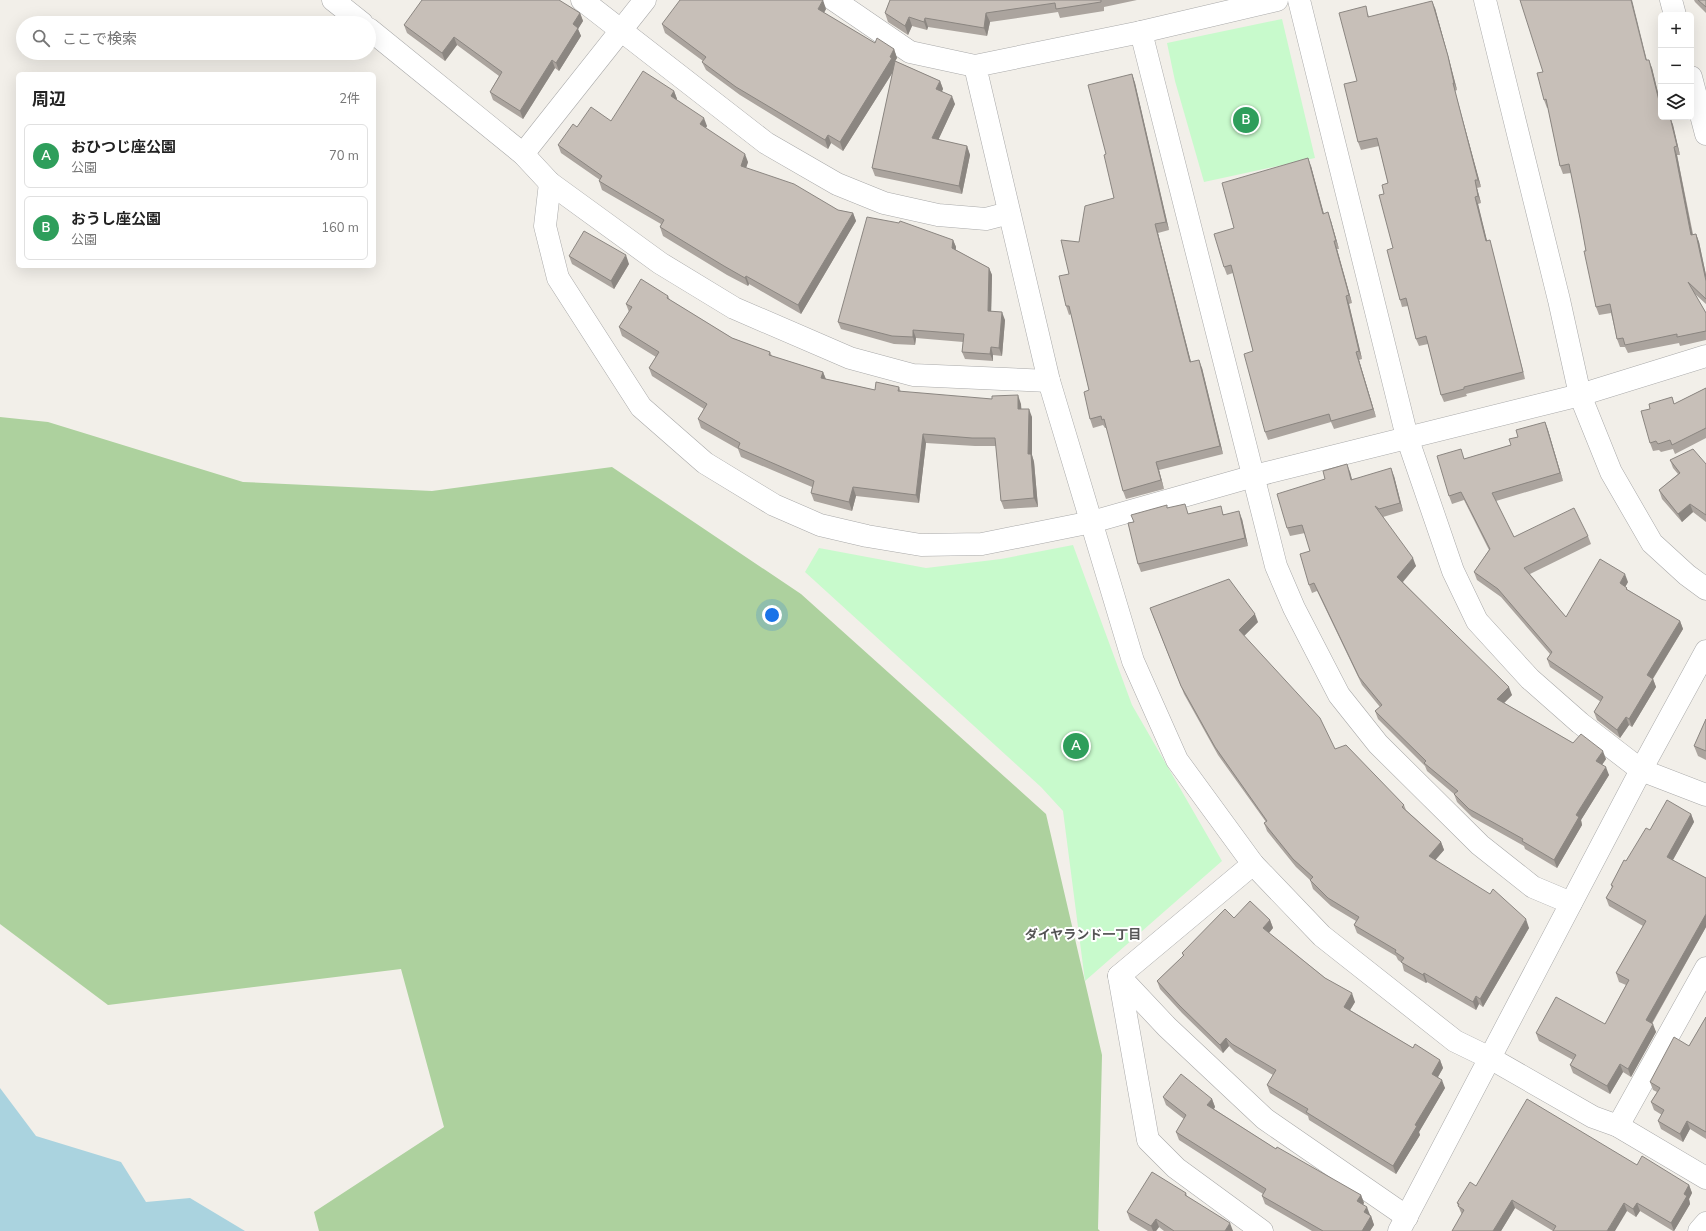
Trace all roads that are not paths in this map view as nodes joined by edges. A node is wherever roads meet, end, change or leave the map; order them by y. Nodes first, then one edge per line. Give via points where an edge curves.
1 (333, 0) edge
2 (582, 0) edge
3 (645, 0) edge
4 (834, 0) edge
5 (1276, 0) edge
6 (1299, 0) edge
7 (1485, 0) edge
8 (1671, 0) edge
9 (1674, 12) edge
10 (353, 16) edge
11 (620, 31) junction
12 (1141, 32) junction
13 (376, 35) edge
14 (975, 66) junction
15 (1693, 84) edge
16 (1706, 134) edge
17 (523, 154) junction
18 (550, 183) junction
19 (1009, 213) junction
20 (1706, 356) edge
21 (1049, 381) junction
22 (1580, 395) junction
23 (1407, 437) junction
24 (1254, 476) junction
25 (1092, 522) junction
26 (1706, 589) edge
27 (1706, 651) edge
28 (1640, 770) junction
29 (1706, 795) edge
30 (1253, 864) junction
31 (1571, 903) junction
32 (1706, 968) edge
33 (1119, 976) junction
34 (1490, 1058) junction
35 (1618, 1126) junction
36 (1706, 1178) edge
37 (1706, 1223) edge
38 (1403, 1224) edge
39 (1262, 1231) edge
40 (1699, 1231) edge

1 - 10 street
2 - 11 street
3 - 11 street
4 - 14 street via 910,52
5 - 12 street
6 - 23 street
7 - 22 street
8 - 9 street
11 - 17 street
11 - 19 street via 766,142 837,184 884,203 938,215 986,219
12 - 14 street
12 - 24 street
13 - 17 street
14 - 19 street
15 - 16 street
17 - 18 street
18 - 21 street via 660,263 734,308 850,358 913,375
18 - 25 street via 545,226 558,278 641,407 712,467 774,506 820,525 921,546 982,544
19 - 21 street
20 - 22 street
21 - 25 street
22 - 23 street
22 - 26 street via 1611,472 1652,543
23 - 24 street
23 - 28 street via 1454,571 1477,620 1530,679 1580,723
24 - 25 street
24 - 31 street via 1276,566 1294,608 1339,695 1378,744 1480,845 1533,887
25 - 30 street via 1133,661 1177,760
27 - 28 street
28 - 29 street
28 - 31 street
30 - 33 street
30 - 34 street via 1322,936 1389,991 1455,1041
31 - 34 street
32 - 35 street
33 - 38 street via 1167,1027 1265,1119
33 - 39 street via 1148,1140 1176,1168
34 - 35 street via 1593,1117
34 - 38 street
35 - 36 street
37 - 40 street

